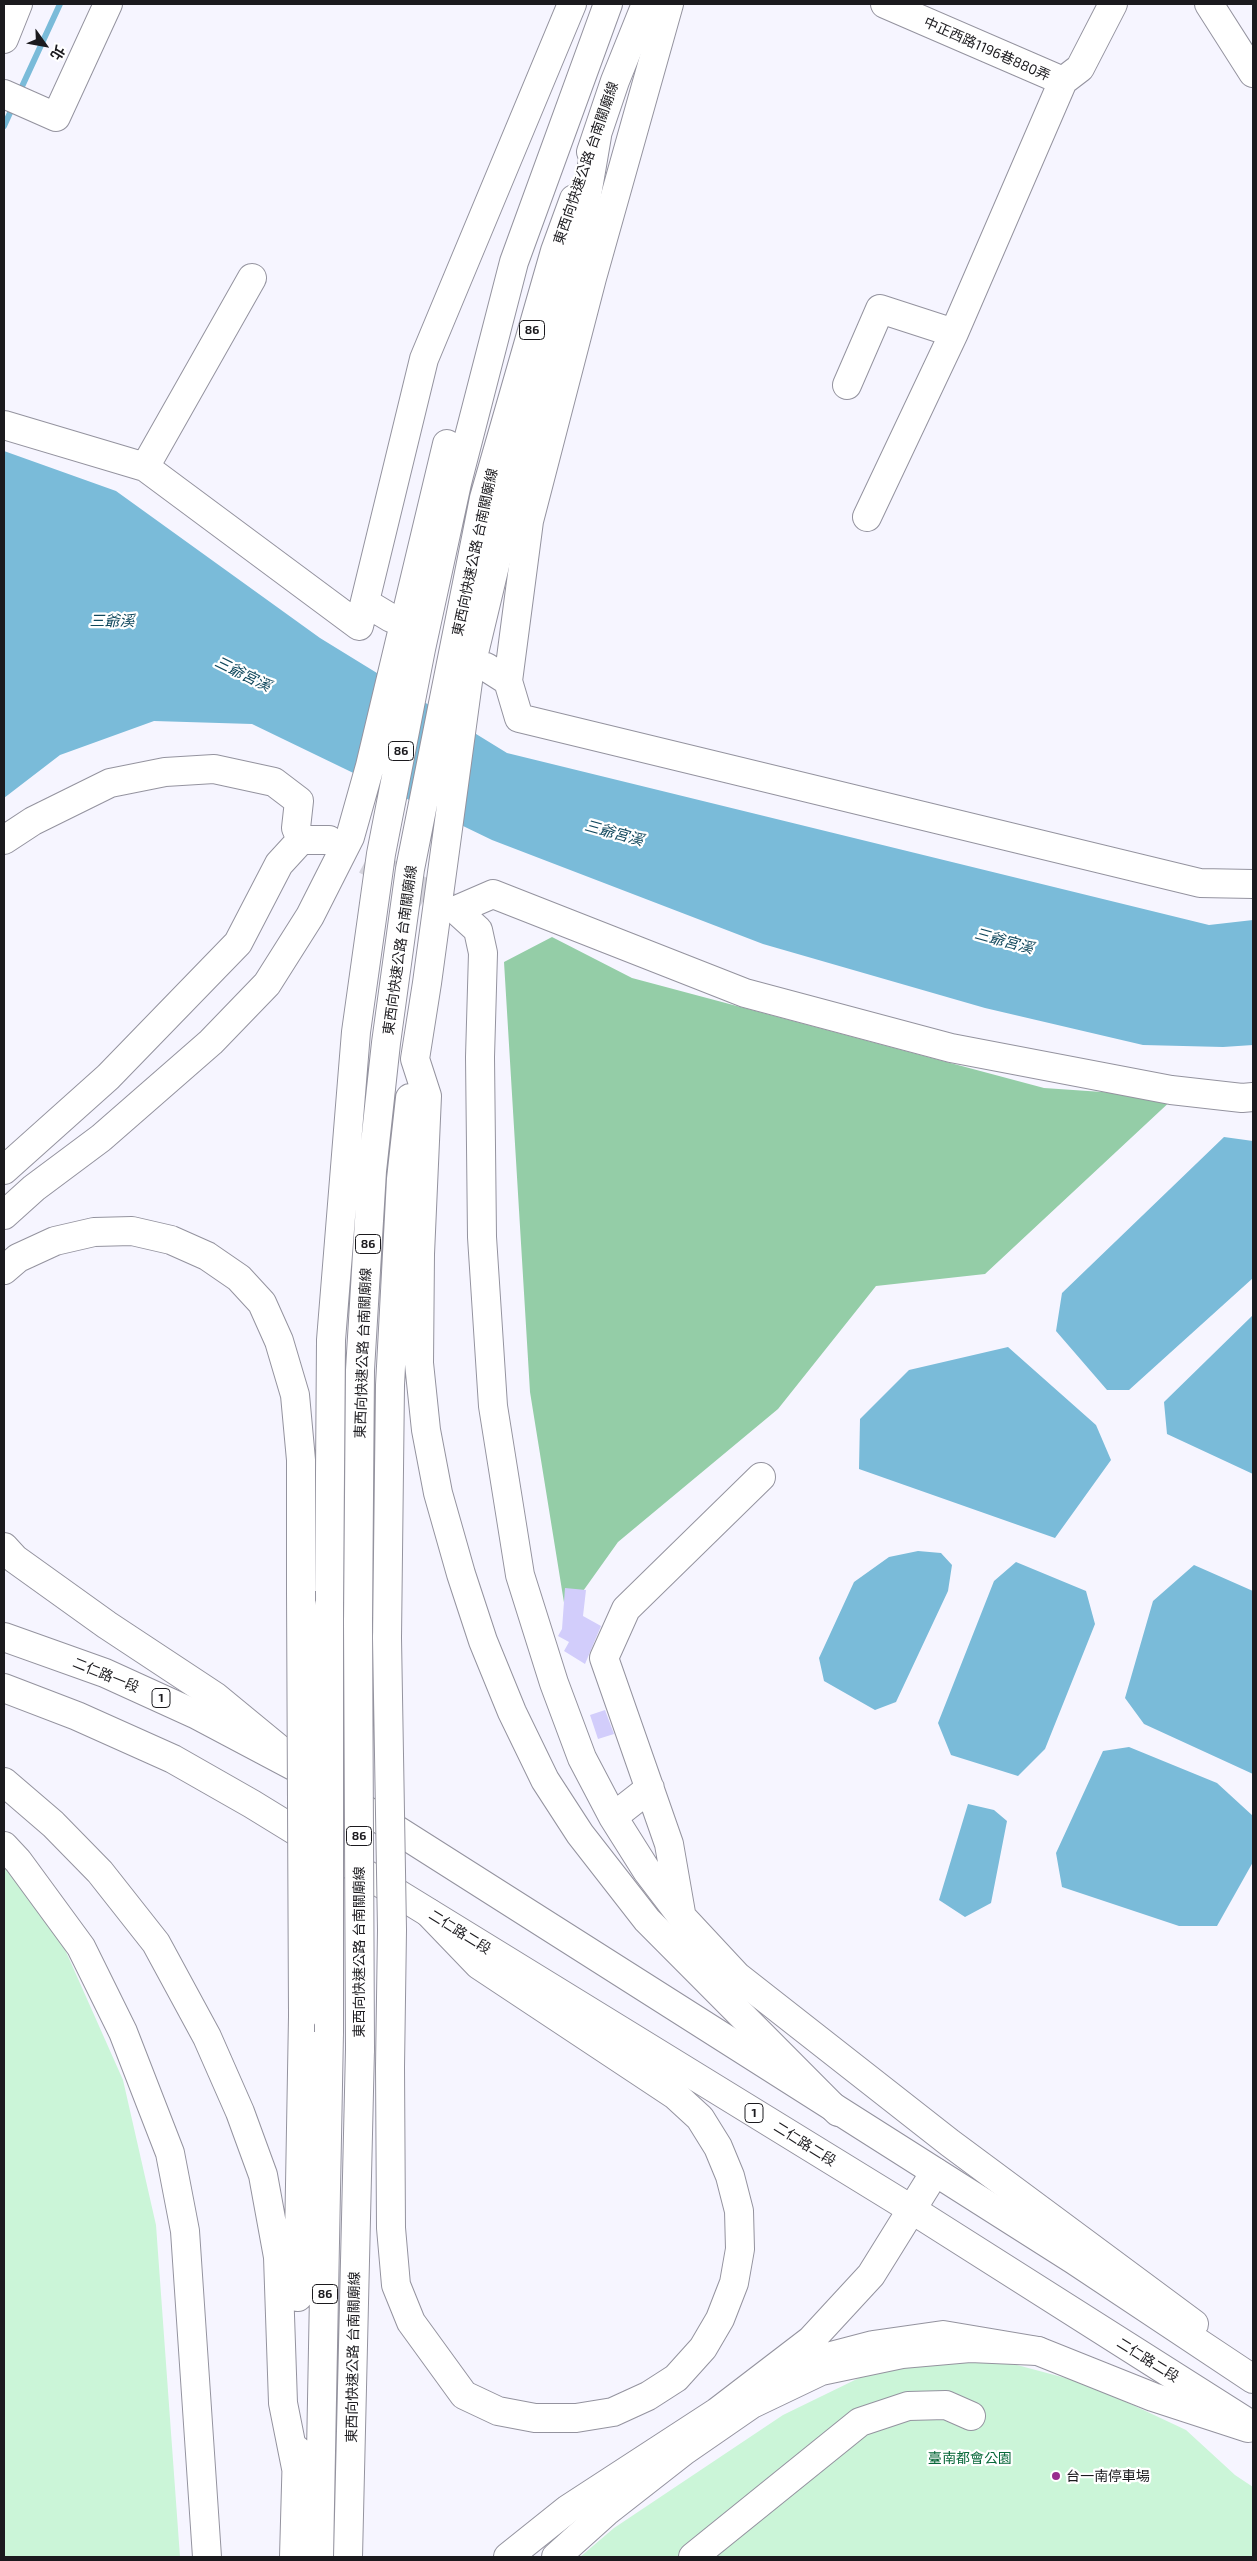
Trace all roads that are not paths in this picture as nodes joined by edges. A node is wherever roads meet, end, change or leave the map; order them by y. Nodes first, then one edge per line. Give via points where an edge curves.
1 (18, 4) edge
2 (108, 4) edge
3 (572, 4) edge
4 (608, 4) edge
5 (646, 4) edge
6 (669, 4) edge
7 (885, 4) edge
8 (1113, 4) edge
9 (1209, 4) edge
10 (4, 39) edge
11 (1253, 73) edge
12 (1063, 81) junction
13 (4, 94) edge
14 (252, 278) dead end
15 (954, 333) junction
16 (847, 384) dead end
17 (4, 425) edge
18 (145, 467) junction
19 (867, 517) dead end
20 (366, 603) junction
21 (404, 635) junction
22 (479, 672) junction
23 (340, 838) junction
24 (4, 840) edge
25 (301, 840) junction
26 (1253, 884) edge
27 (415, 1059) junction
28 (1253, 1097) edge
29 (4, 1170) edge
30 (4, 1215) edge
31 (4, 1270) edge
32 (761, 1477) dead end
33 (4, 1547) edge
34 (4, 1637) edge
35 (4, 1688) edge
36 (312, 1776) junction
37 (4, 1782) edge
38 (650, 1788) junction
39 (614, 1817) junction
40 (4, 1846) edge
41 (429, 1913) junction
42 (682, 1917) junction
43 (838, 2112) junction
44 (935, 2172) junction
45 (911, 2209) junction
46 (1038, 2351) junction
47 (1253, 2365) edge
48 (1253, 2379) edge
49 (717, 2412) junction
50 (971, 2416) dead end
51 (1253, 2428) edge
52 (296, 2468) junction
53 (207, 2557) edge
54 (294, 2557) edge
55 (318, 2557) edge
56 (348, 2557) edge
57 (508, 2557) edge
58 (556, 2557) edge
59 (693, 2557) edge

1 - 10 main road
2 - 13 main road via 56,117
3 - 20 main road via 424,359
4 - 21 main road via 462,394 438,477
5 - 22 main road, 東西向快速公路 台南關廟線 / 86 via 615,80 555,251 484,498
6 - 22 main road via 592,278 529,521
7 - 12 main road, 中正西路1196巷880弄
8 - 12 main road via 1080,68
9 - 11 main road
12 - 15 main road
14 - 18 main road
15 - 16 main road via 880,309
15 - 19 main road
17 - 18 main road
18 - 20 main road via 359,626
20 - 21 main road
21 - 23 main road via 370,766
21 - 55 main road, 86, bridge via 381,854 356,1032 332,1331 329,2032
22 - 26 main road via 519,718 1200,883
22 - 27 main road via 441,885
22 - 56 main road, 東西向快速公路 台南關廟線 / 86, bridge via 410,869 372,1171 360,1370 360,2049
23 - 25 main road
23 - 30 main road via 310,916 267,984 211,1042 158,1090
24 - 25 main road via 33,821 110,784 164,772 214,769 274,782 299,801 296,828
25 - 29 main road via 279,864 238,943 108,1077
27 - 41 main road, bridge via 401,1179 390,1385 387,1638 392,1930 391,2228 396,2285 411,2322 464,2395 498,2411 535,2418 576,2418 613,2412 648,2396 676,2378 703,2348 720,2319 734,2283 740,2249 738,2211 730,2176 718,2147 700,2118 675,2095 479,1965
27 - 43 main road via 427,1096 419,1363 426,1430 438,1493 460,1574 483,1641 545,1780 580,1834 647,1920
28 - 39 main road via 1171,1090 951,1048 744,993 493,894 456,910 478,930 483,952 480,1057 482,1237 494,1406 520,1575 582,1758
31 - 52 main road, bridge via 18,1258 55,1241 94,1232 132,1231 171,1240 207,1256 239,1278 262,1303 280,1341 295,1395 301,1460 303,2016 297,2263 300,2399
32 - 38 main road via 626,1609 604,1658
33 - 36 main road via 15,1559 107,1625 216,1697
34 - 36 main road, 二仁路一段 / 1 via 105,1673 168,1701
35 - 41 main road, 二仁路二段 / 1 via 173,1759
36 - 43 main road, 1
37 - 52 main road via 53,1824 100,1872 156,1944 207,2037 240,2112 263,2175 278,2257 283,2403
38 - 39 main road
38 - 42 main road via 669,1844
39 - 42 main road via 647,1871
40 - 53 main road via 80,1947 123,2032 170,2153 185,2231
41 - 45 main road, 二仁路二段 / 1
42 - 47 main road via 737,1976 950,2144
43 - 44 main road, 1
44 - 45 main road
44 - 48 main road, 1
45 - 49 main road via 871,2275 840,2311 811,2340
45 - 51 main road, 二仁路二段 / 1
46 - 49 main road via 943,2335 873,2345 831,2356
46 - 51 main road via 1152,2397
46 - 58 main road via 970,2348 902,2354 821,2371 752,2404 684,2450
49 - 57 main road via 568,2509
50 - 59 main road via 946,2405 908,2406 860,2422
52 - 54 main road

